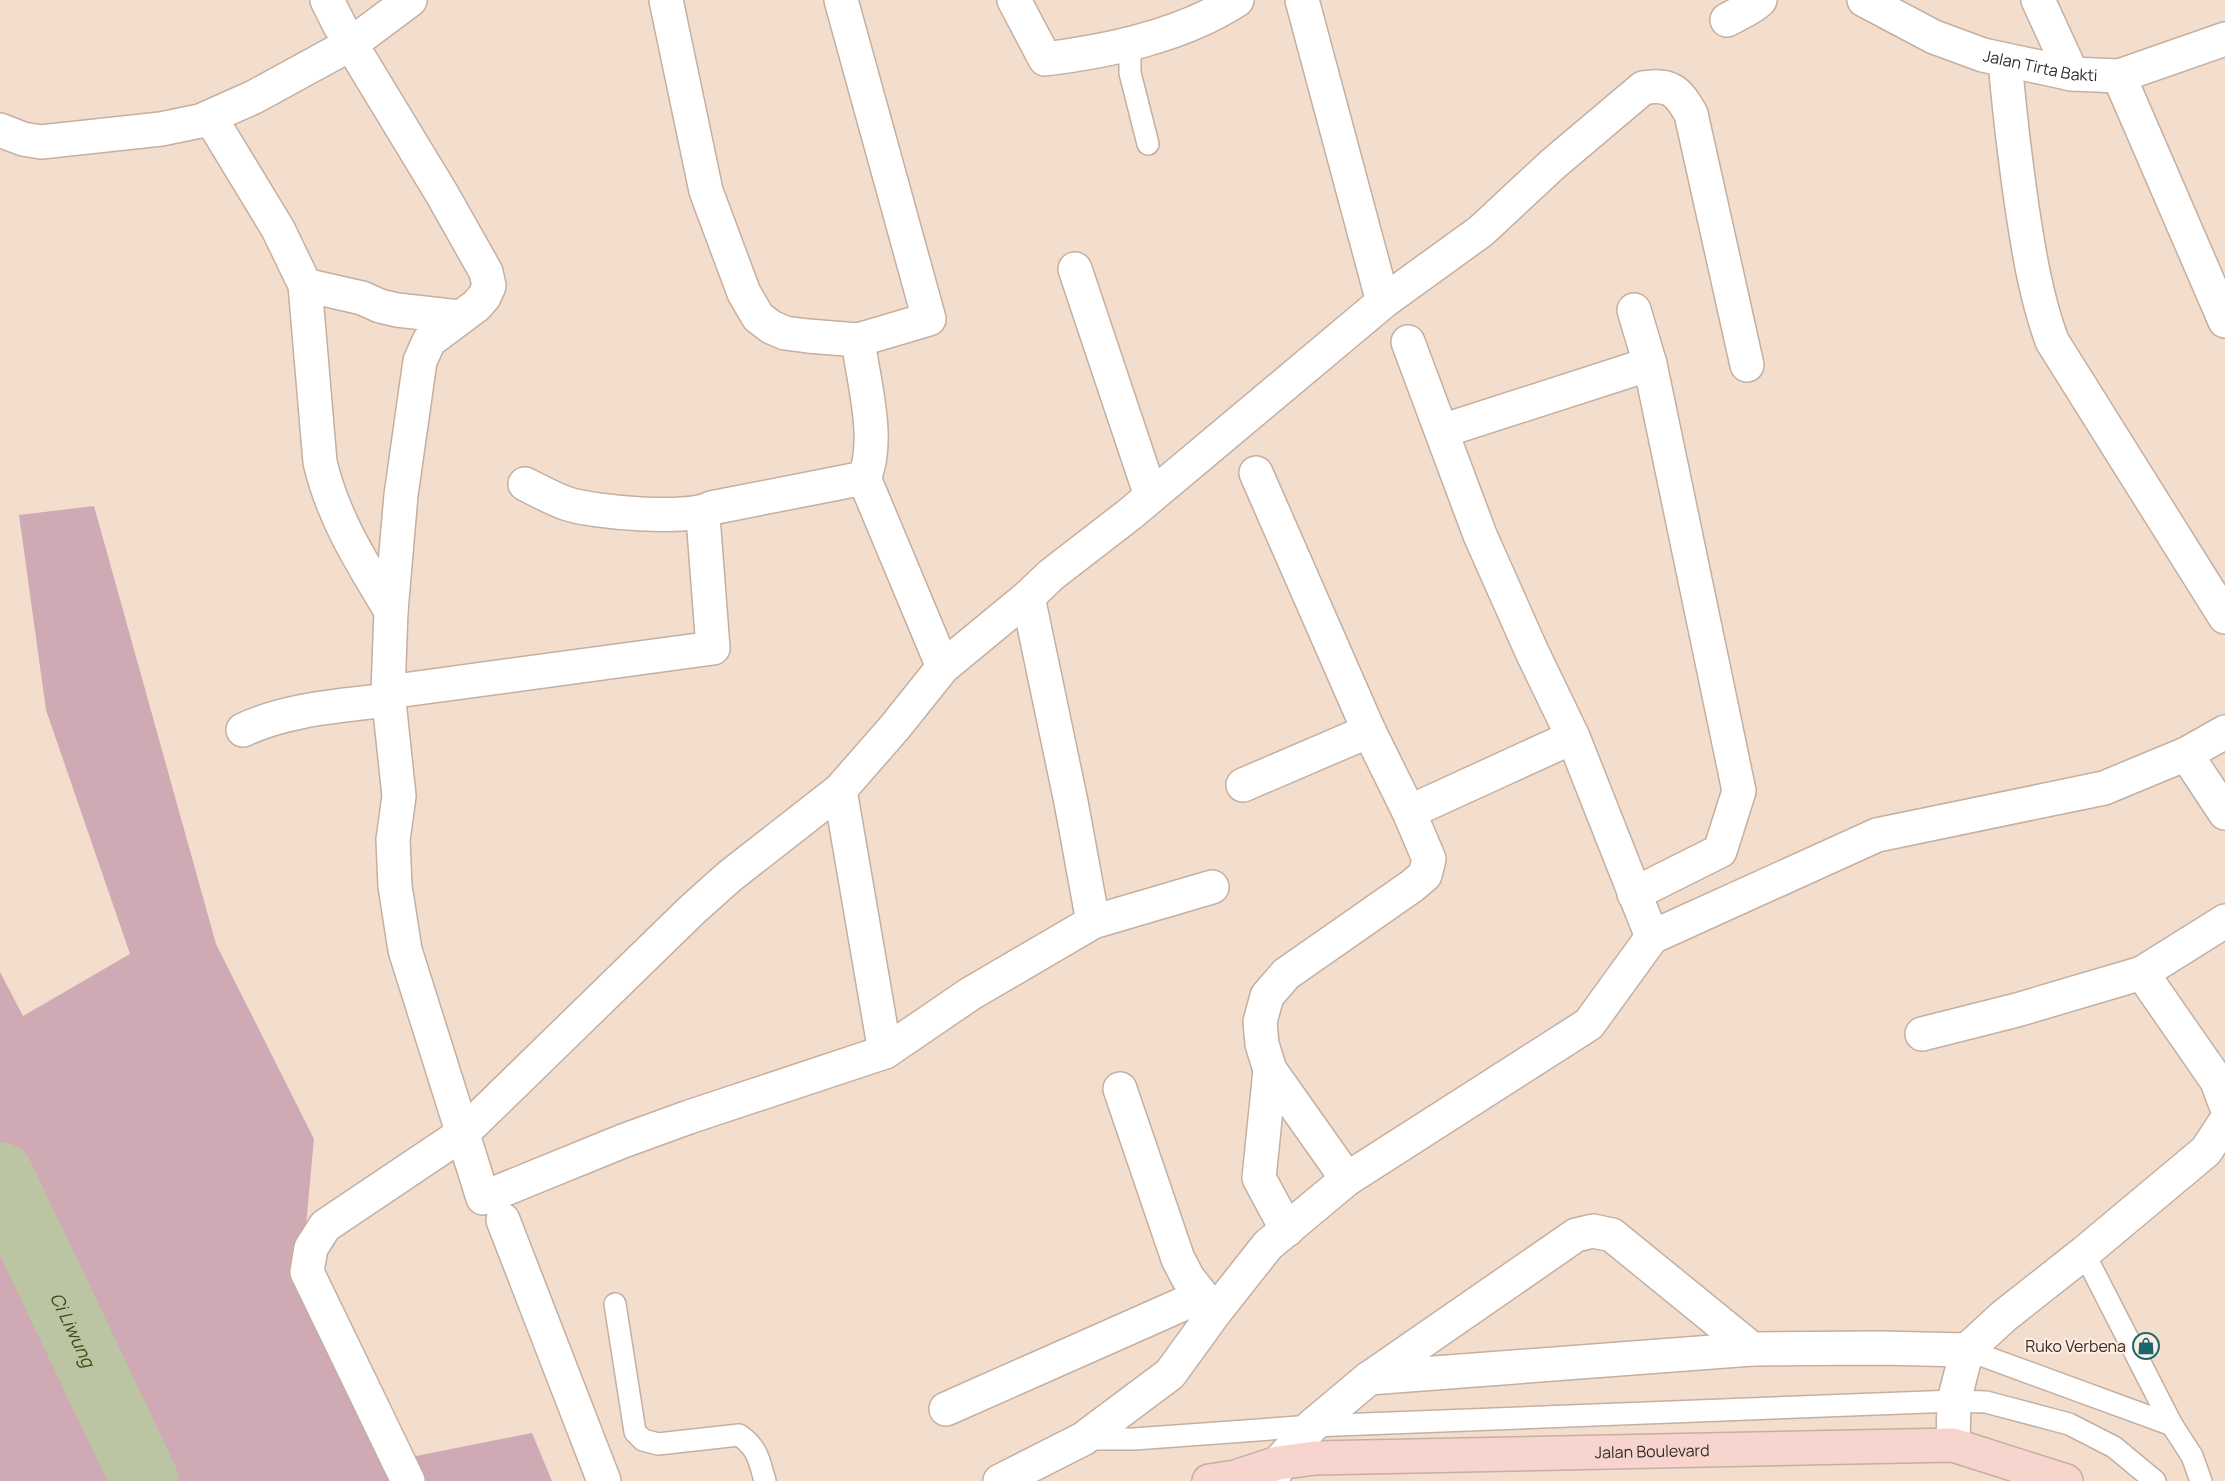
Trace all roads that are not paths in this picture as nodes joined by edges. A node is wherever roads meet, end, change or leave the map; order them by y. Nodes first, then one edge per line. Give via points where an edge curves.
1 (327, 0) edge
2 (410, 0) edge
3 (666, 0) edge
4 (841, 0) edge
5 (1014, 0) edge
6 (1237, 0) edge
7 (1302, 0) edge
8 (1760, 0) edge
9 (1864, 0) edge
10 (2038, 0) edge
11 (1727, 20) dead end
12 (2225, 39) edge
13 (1130, 42) junction
14 (351, 44) junction
15 (2005, 60) junction
16 (2072, 74) junction
17 (2119, 76) junction
18 (210, 117) junction
19 (0, 130) edge
20 (1148, 144) dead end
21 (1075, 269) dead end
22 (305, 285) junction
23 (1383, 302) junction
24 (1634, 309) dead end
25 (459, 317) junction
26 (2225, 321) edge
27 (858, 340) junction
28 (1408, 342) dead end
29 (1650, 364) junction
30 (1747, 365) dead end
31 (1442, 431) junction
32 (1256, 473) dead end
33 (864, 478) junction
34 (525, 484) dead end
35 (1151, 496) junction
36 (705, 511) junction
37 (1028, 597) junction
38 (392, 611) junction
39 (2225, 617) edge
40 (943, 667) junction
41 (388, 696) junction
42 (243, 730) dead end
43 (1369, 731) junction
44 (2225, 732) edge
45 (1573, 736) junction
46 (2186, 754) junction
47 (1243, 785) dead end
48 (840, 790) junction
49 (1409, 812) junction
50 (2225, 813) edge
51 (1212, 887) dead end
52 (1634, 894) junction
53 (2225, 921) edge
54 (1093, 922) junction
55 (1652, 937) junction
56 (2142, 973) junction
57 (1922, 1034) dead end
58 (885, 1052) junction
59 (1270, 1070) junction
60 (1120, 1089) dead end
61 (2224, 1122) edge
62 (462, 1134) junction
63 (1347, 1179) junction
64 (503, 1220) dead end
65 (1287, 1230) junction
66 (2084, 1253) junction
67 (615, 1304) dead end
68 (1208, 1304) junction
69 (1752, 1348) junction
70 (1967, 1350) junction
71 (1368, 1378) junction
72 (1954, 1401) junction
73 (946, 1409) dead end
74 (2172, 1425) junction
75 (1312, 1426) junction
76 (1083, 1439) junction
77 (1953, 1445) junction
78 (1276, 1472) edge
79 (1230, 1480) edge
80 (408, 1481) edge
81 (604, 1481) edge
82 (765, 1481) edge
83 (999, 1481) edge
84 (2066, 1481) edge
85 (2155, 1481) edge
86 (2201, 1481) edge

1 - 14 street
2 - 14 street
3 - 27 street via 706,191 744,293 758,316 785,333
4 - 27 street via 929,319
5 - 13 street via 1045,58
6 - 13 street via 1199,22
7 - 23 street
8 - 11 street
9 - 15 street, Jalan Tirta Bakti via 1934,37
10 - 16 street
12 - 17 street, Jalan Tirta Bakti
13 - 20 lane via 1130,73
14 - 18 street
14 - 25 street via 486,272 489,286 484,297
15 - 16 street, Jalan Tirta Bakti
15 - 39 street via 2030,264 2052,341
16 - 17 street, Jalan Tirta Bakti
17 - 26 street
18 - 19 street via 161,129 41,142
18 - 22 street via 278,229
21 - 35 street
22 - 25 street via 397,310
22 - 38 street via 325,485 351,544
23 - 30 street via 1481,231 1643,88 1659,85 1680,95 1691,114
23 - 35 street
24 - 29 street
25 - 38 street via 429,341 420,361 401,495
27 - 33 street via 868,400 870,465
28 - 31 street
29 - 31 street
29 - 52 street via 1739,791 1720,852
31 - 45 street via 1480,535
32 - 43 street
33 - 36 street
33 - 40 street
34 - 36 street via 568,504 611,511 668,516
35 - 37 street
36 - 41 street via 712,648
37 - 40 street
37 - 54 street
38 - 41 street
40 - 48 street
41 - 42 street via 305,712
41 - 62 street via 399,796 393,840 395,886 405,950
43 - 47 street
43 - 49 street
44 - 46 street
45 - 49 street
45 - 52 street
46 - 50 street
46 - 55 street via 2104,788 1877,835
48 - 58 street
48 - 62 street via 693,909
49 - 59 street via 1430,859 1425,875 1286,974 1267,996 1260,1022
51 - 54 street
52 - 55 street
53 - 56 street
54 - 58 street via 970,994
55 - 63 street via 1589,1024
56 - 57 street
56 - 61 street via 2217,1081
58 - 62 street via 689,1117 483,1198
59 - 63 street
59 - 65 street via 1259,1178
60 - 68 street via 1178,1259
61 - 66 street via 2206,1151
62 - 80 street via 326,1226 311,1248 308,1272
63 - 65 street
64 - 81 street
65 - 68 street
66 - 70 street
66 - 74 lane
67 - 82 lane via 635,1432 643,1440 658,1444 739,1435 755,1450
68 - 73 street
68 - 76 street via 1170,1374
69 - 70 street
69 - 71 street
69 - 71 street via 1612,1235 1593,1231 1576,1235
70 - 72 street
70 - 74 lane
71 - 75 street
72 - 75 lane
72 - 77 street
72 - 85 lane via 1986,1401 2069,1424 2114,1447
74 - 86 lane via 2192,1456
75 - 76 lane
75 - 78 street
76 - 83 street
77 - 78 main road, Jalan Boulevard via 1315,1458
77 - 84 main road, Jalan Boulevard
78 - 79 main road, Jalan Boulevard

